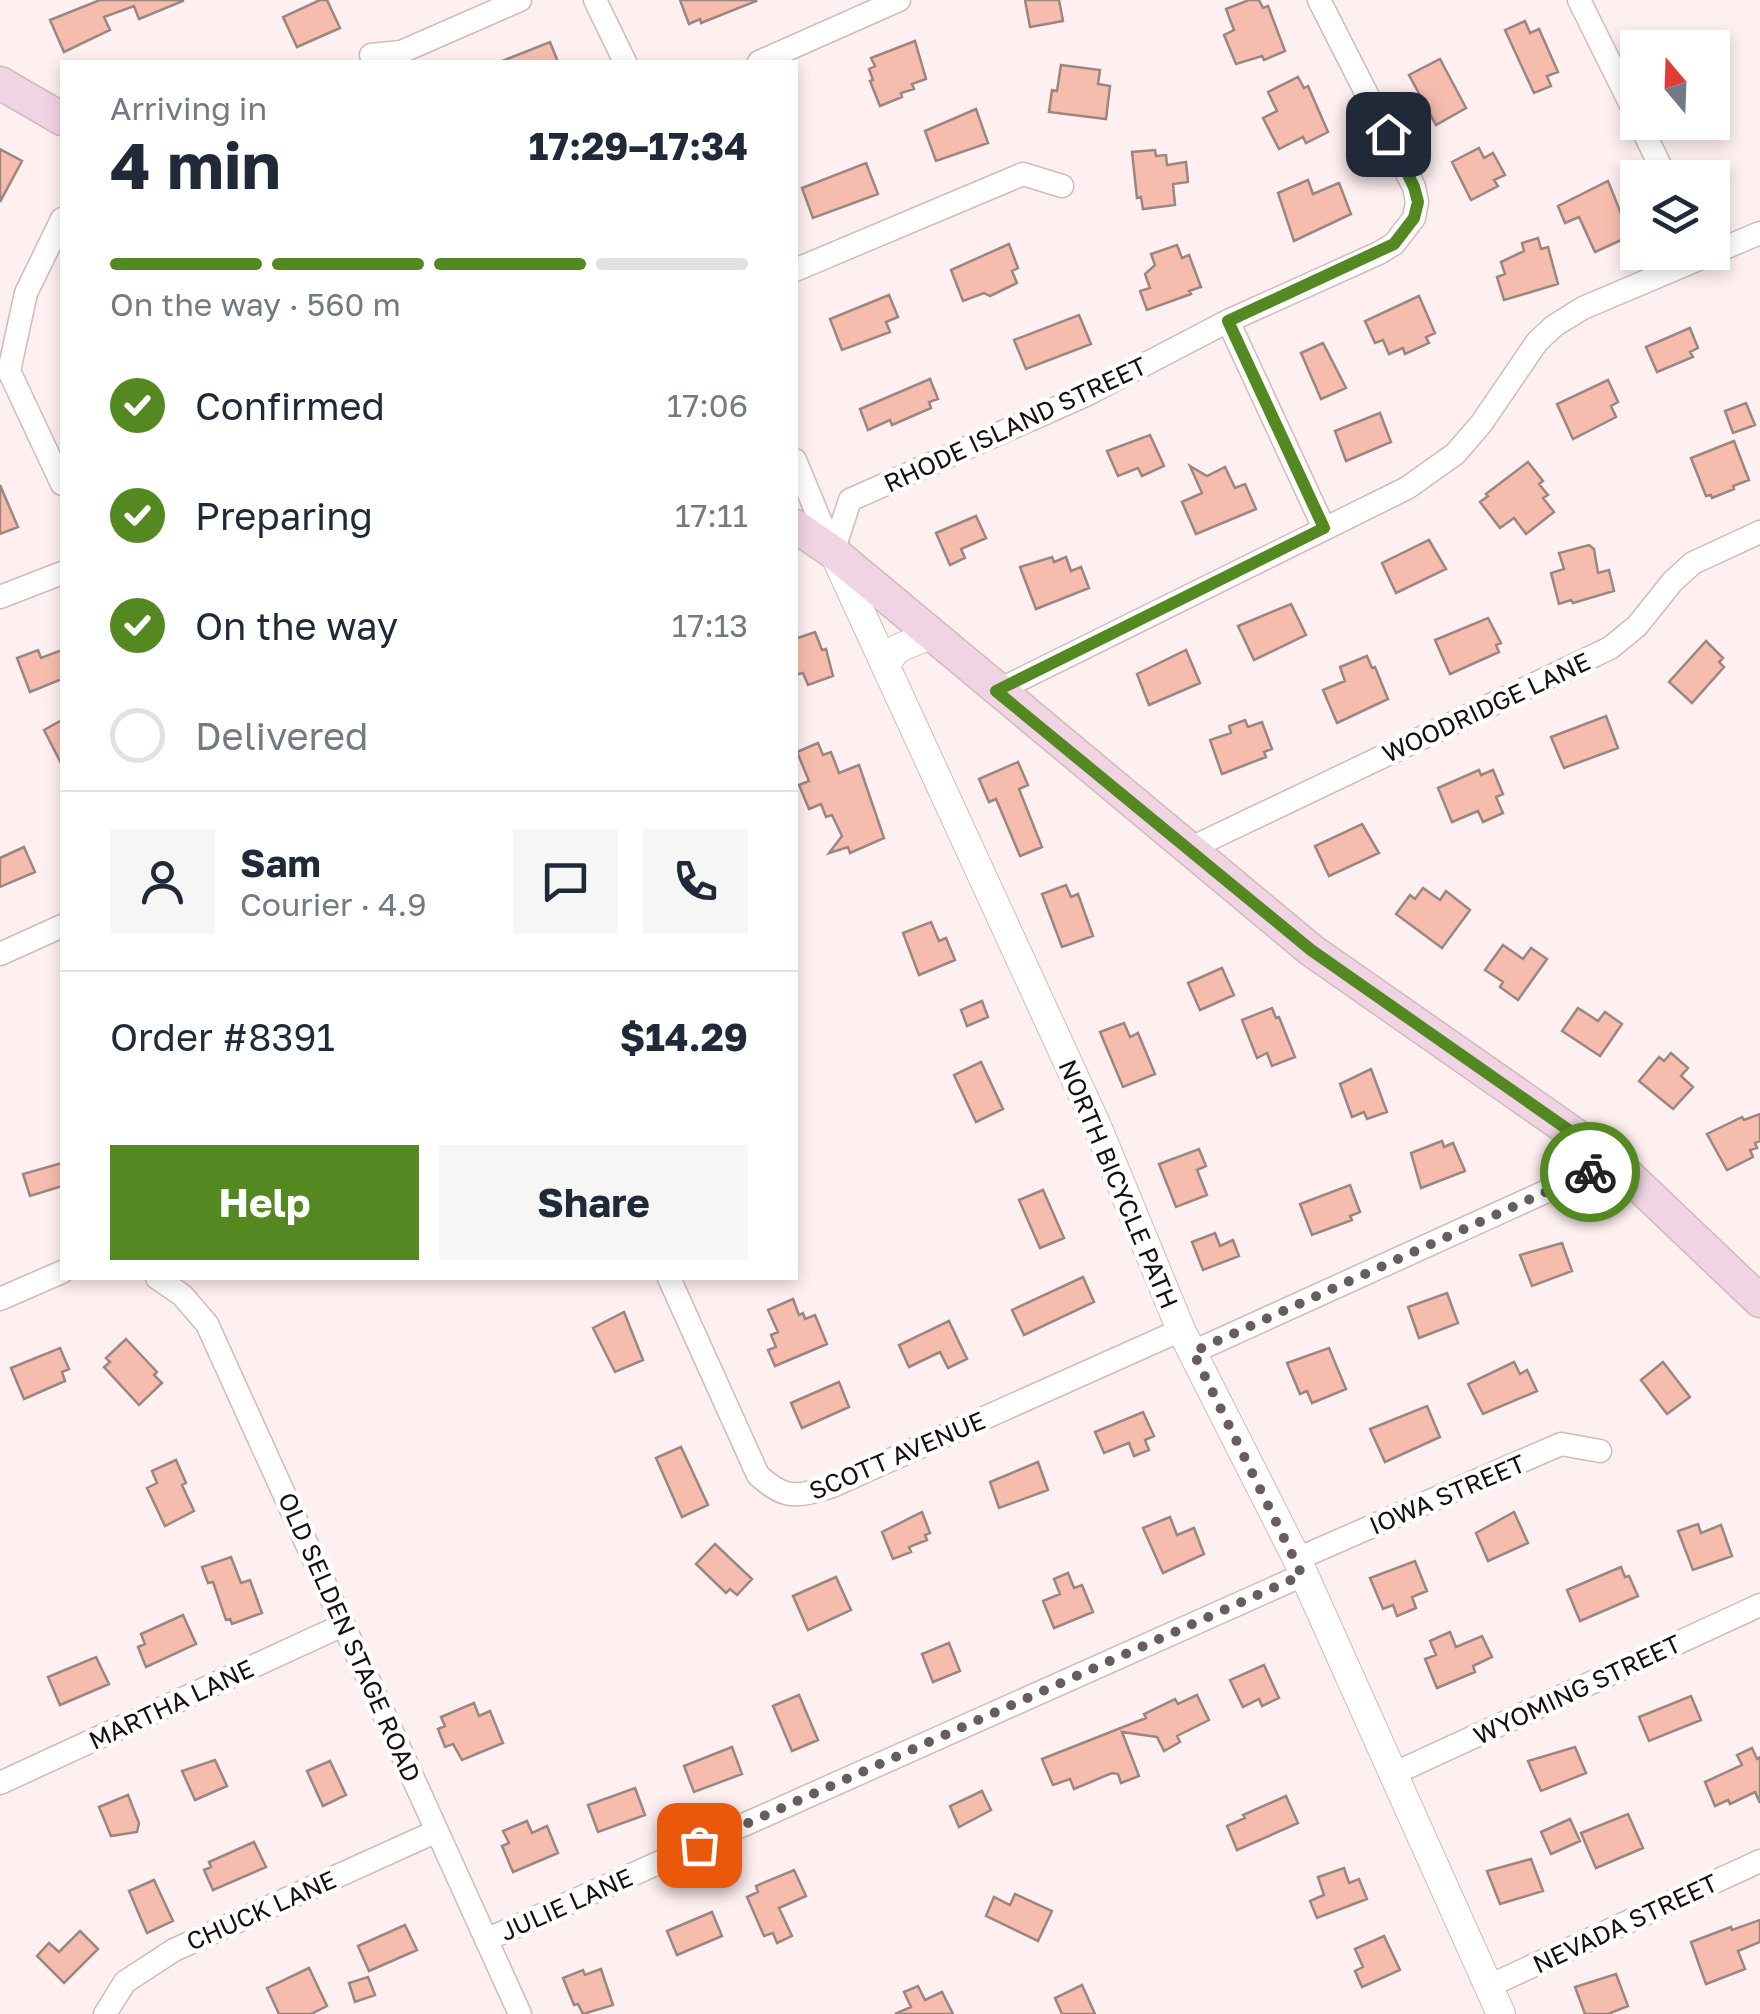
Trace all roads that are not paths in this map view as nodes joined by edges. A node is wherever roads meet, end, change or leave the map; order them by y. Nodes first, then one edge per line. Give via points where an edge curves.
1 (520, 0) edge
2 (596, 0) edge
3 (899, 0) edge
4 (1319, 0) edge
5 (1579, 0) edge
6 (371, 55) dead end
7 (623, 60) edge
8 (764, 60) edge
9 (0, 83) edge
10 (1620, 84) edge
11 (60, 118) edge
12 (1062, 186) dead end
13 (60, 224) edge
14 (1760, 233) edge
15 (1730, 245) edge
16 (798, 269) edge
17 (1670, 270) edge
18 (1228, 321) junction
19 (798, 467) edge
20 (60, 480) edge
21 (798, 528) edge
22 (1324, 528) junction
23 (1760, 532) edge
24 (833, 552) junction
25 (60, 574) edge
26 (0, 598) edge
27 (930, 635) junction
28 (886, 663) junction
29 (996, 691) junction
30 (1187, 850) junction
31 (60, 927) edge
32 (0, 954) edge
33 (1613, 1161) junction
34 (60, 1273) edge
35 (159, 1280) edge
36 (670, 1280) edge
37 (0, 1299) edge
38 (1760, 1301) edge
39 (1187, 1341) junction
40 (1600, 1451) dead end
41 (1300, 1567) junction
42 (1760, 1604) edge
43 (343, 1625) junction
44 (1393, 1774) junction
45 (0, 1783) edge
46 (437, 1831) junction
47 (1760, 1860) edge
48 (486, 1940) junction
49 (1489, 1986) junction
50 (105, 2014) edge
51 (520, 2014) edge
52 (1501, 2014) edge

1 - 6 street via 401,52
2 - 7 street
3 - 8 street
4 - 18 street, RHODE ISLAND STREET via 1414,187 1414,218 1379,253
5 - 10 street
9 - 11 main road
12 - 16 street via 1023,174
13 - 20 street via 26,293 9,370
14 - 15 street
17 - 22 street via 1554,326 1454,454 1407,488
18 - 22 street
18 - 24 street, RHODE ISLAND STREET via 1088,394 850,500
19 - 24 street, NORTH BICYCLE PATH
21 - 24 main road
22 - 29 street
23 - 30 street, WOODRIDGE LANE via 1694,563 1610,648
24 - 27 main road
24 - 28 street, NORTH BICYCLE PATH
25 - 26 street
27 - 28 street via 897,649
27 - 29 main road
28 - 39 street, NORTH BICYCLE PATH
29 - 30 main road
30 - 33 main road via 1311,950
31 - 32 street
33 - 38 main road
33 - 39 street
34 - 37 street
35 - 43 street, OLD SELDEN STAGE ROAD via 207,1324
36 - 39 street, SCOTT AVENUE via 758,1475 776,1492 800,1496
39 - 41 street, NORTH BICYCLE PATH
40 - 41 street, IOWA STREET via 1561,1444
41 - 44 street, NORTH BICYCLE PATH
41 - 48 street, JULIE LANE
42 - 44 street, WYOMING STREET
43 - 45 street, MARTHA LANE
43 - 46 street, OLD SELDEN STAGE ROAD
44 - 49 street, NORTH BICYCLE PATH
46 - 48 street, OLD SELDEN STAGE ROAD
46 - 50 street, CHUCK LANE via 174,1950 125,1982
47 - 49 street, NEVADA STREET
48 - 51 street, OLD SELDEN STAGE ROAD
49 - 52 street, NORTH BICYCLE PATH

